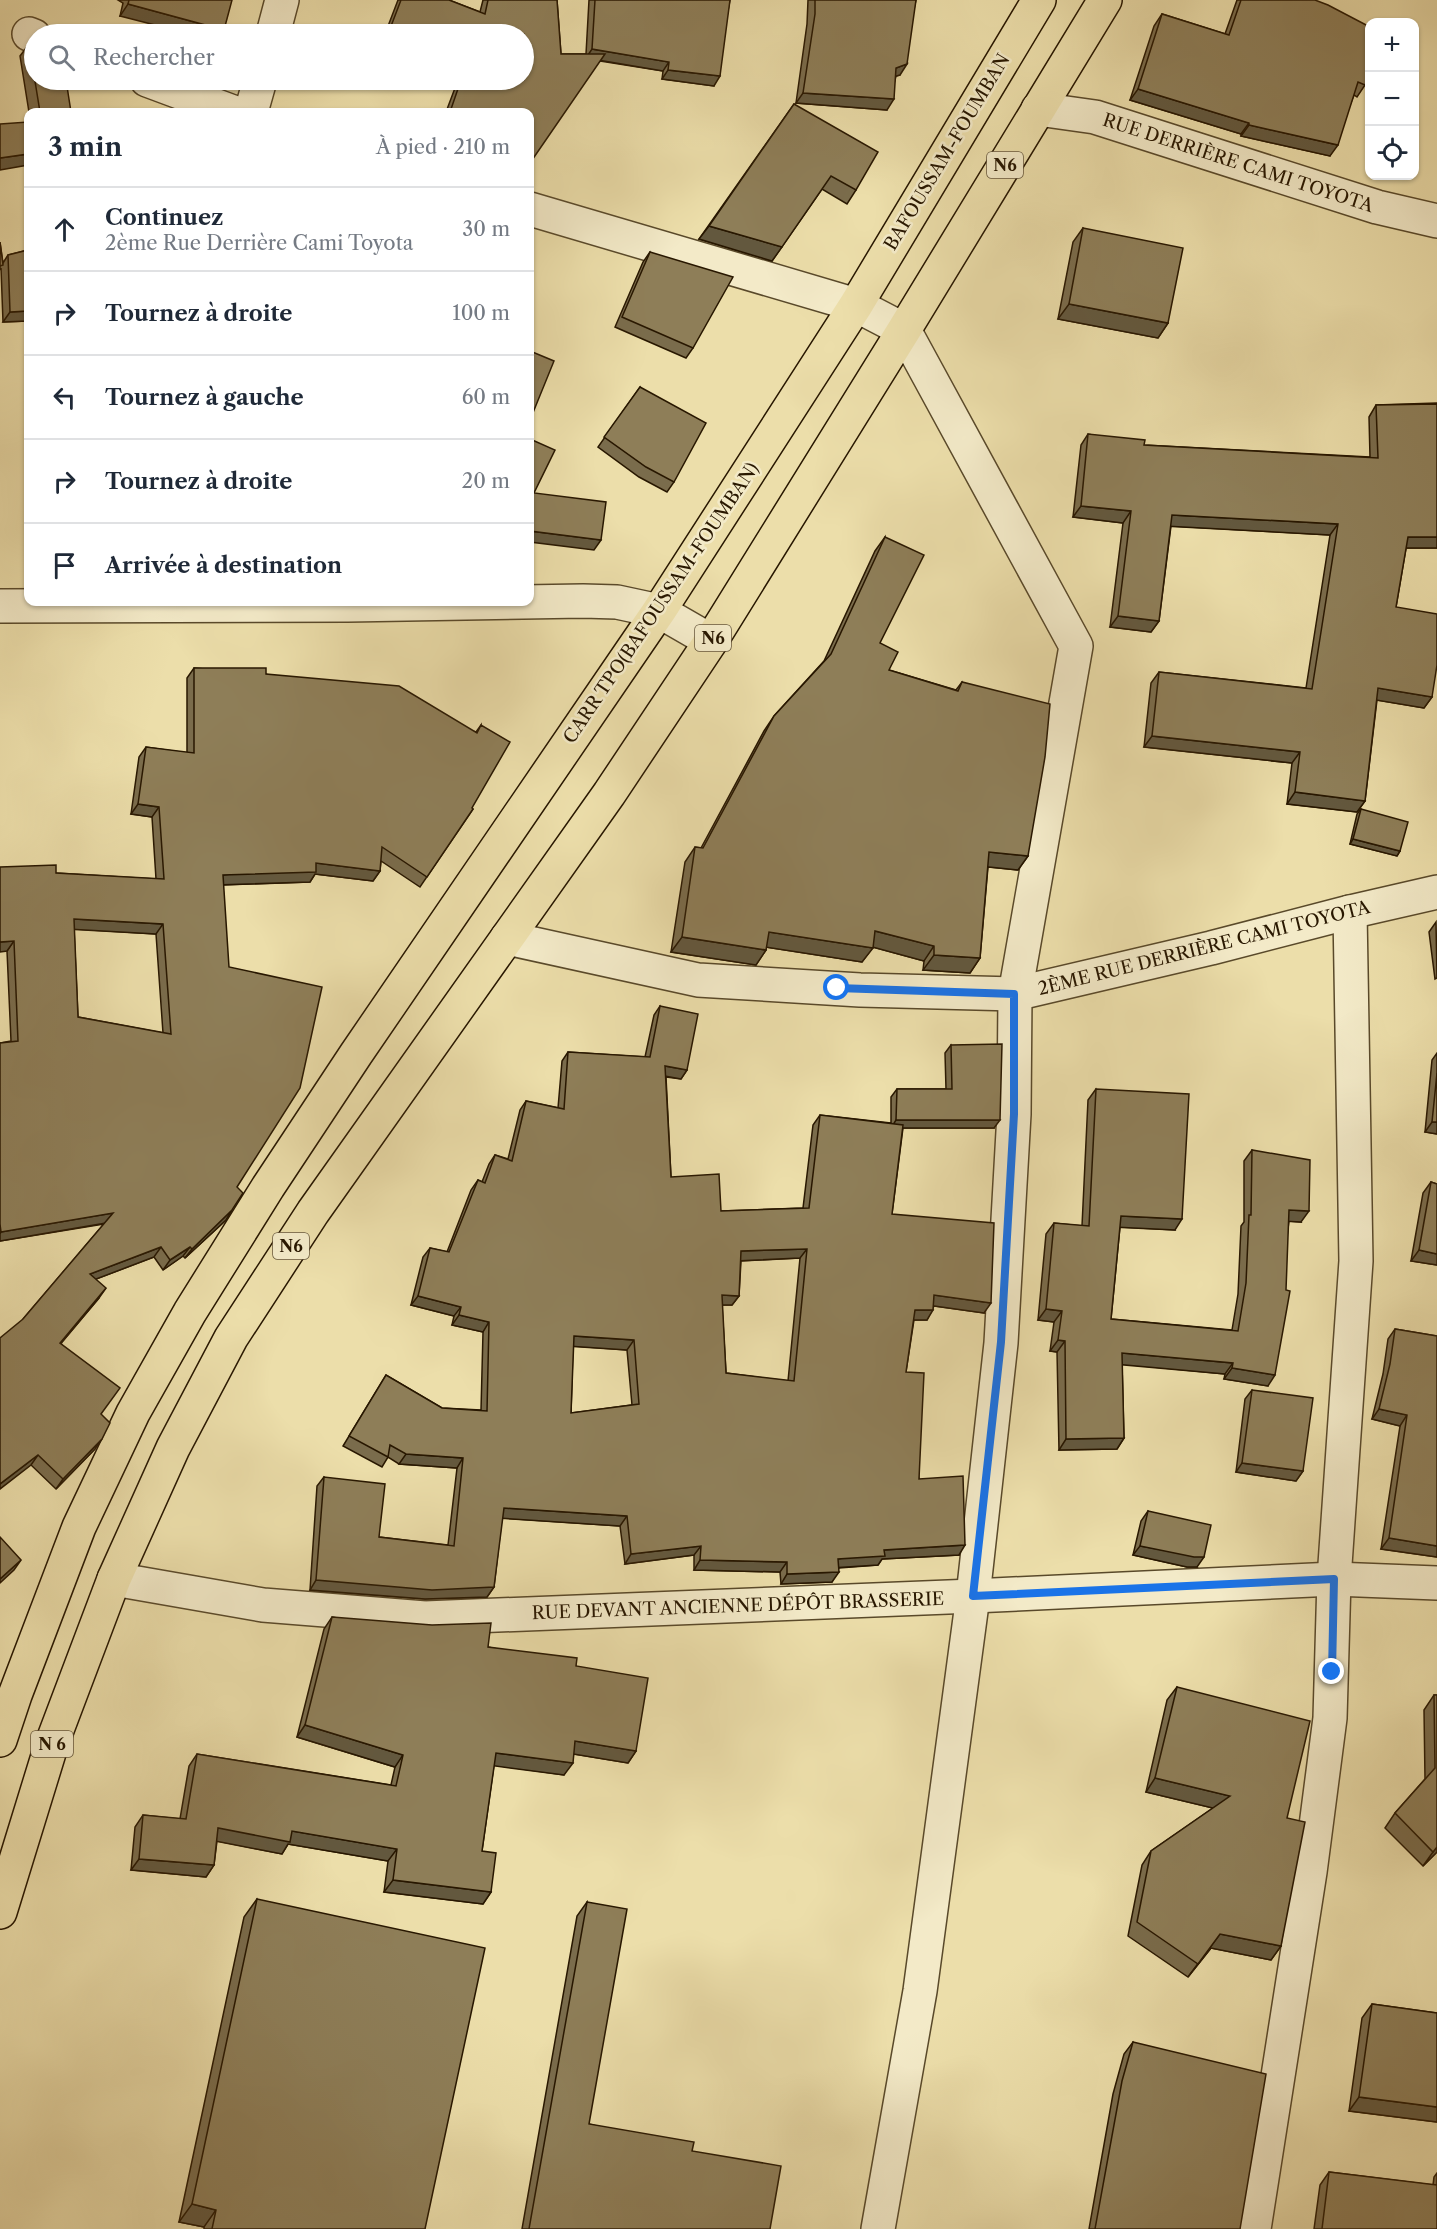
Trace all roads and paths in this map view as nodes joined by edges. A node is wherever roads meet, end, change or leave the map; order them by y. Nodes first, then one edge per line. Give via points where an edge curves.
1 (282, 0) edge
2 (1039, 0) edge
3 (1105, 0) edge
4 (276, 24) edge
5 (174, 90) edge
6 (257, 90) edge
7 (222, 108) edge
8 (252, 108) edge
9 (1038, 109) junction
10 (534, 210) edge
11 (1437, 221) edge
12 (856, 305) junction
13 (904, 330) junction
14 (534, 602) edge
15 (0, 606) edge
16 (24, 606) edge
17 (659, 611) junction
18 (711, 641) junction
19 (1437, 892) edge
20 (1350, 912) junction
21 (507, 938) junction
22 (1014, 994) junction
23 (114, 1579) junction
24 (1334, 1579) junction
25 (1437, 1583) edge
26 (973, 1596) junction
27 (0, 1740) edge
28 (4, 1879) edge
29 (0, 1912) edge
30 (878, 2229) edge
31 (1254, 2229) edge

1 - 4 street
2 - 12 highway, BAFOUSSAM-FOUMBAN
3 - 9 highway, N6
5 - 7 street
6 - 8 street
9 - 11 street, RUE DERRIÈRE CAMI TOYOTA via 1095,117 1377,207
9 - 13 highway, N6
10 - 12 street
12 - 13 street
12 - 17 highway, CARR TPO(BAFOUSSAM-FOUMBAN)
13 - 18 highway, N6
13 - 22 street via 1076,646
14 - 17 street via 617,602
15 - 16 street
17 - 18 street
17 - 27 highway, CARR TPO(BAFOUSSAM-FOUMBAN) / N 6 via 356,1054 190,1312 133,1413 79,1527
18 - 21 highway, N6
19 - 20 street, 2ÈME RUE DERRIÈRE CAMI TOYOTA
20 - 22 street, 2ÈME RUE DERRIÈRE CAMI TOYOTA
20 - 24 street via 1356,1261
21 - 22 street, 2ÈME RUE DERRIÈRE CAMI TOYOTA via 698,980
21 - 23 highway, N6 via 313,1212 231,1338 173,1448
22 - 26 street via 1014,1114 1001,1342
23 - 26 street, RUE DEVANT ANCIENNE DÉPÔT BRASSERIE via 263,1605 425,1618
23 - 28 highway, N 6
24 - 25 street, RUE DEVANT ANCIENNE DÉPÔT BRASSERIE
24 - 26 street, RUE DEVANT ANCIENNE DÉPÔT BRASSERIE
24 - 31 street via 1330,1719
26 - 30 street via 920,1992
28 - 29 highway, N 6

